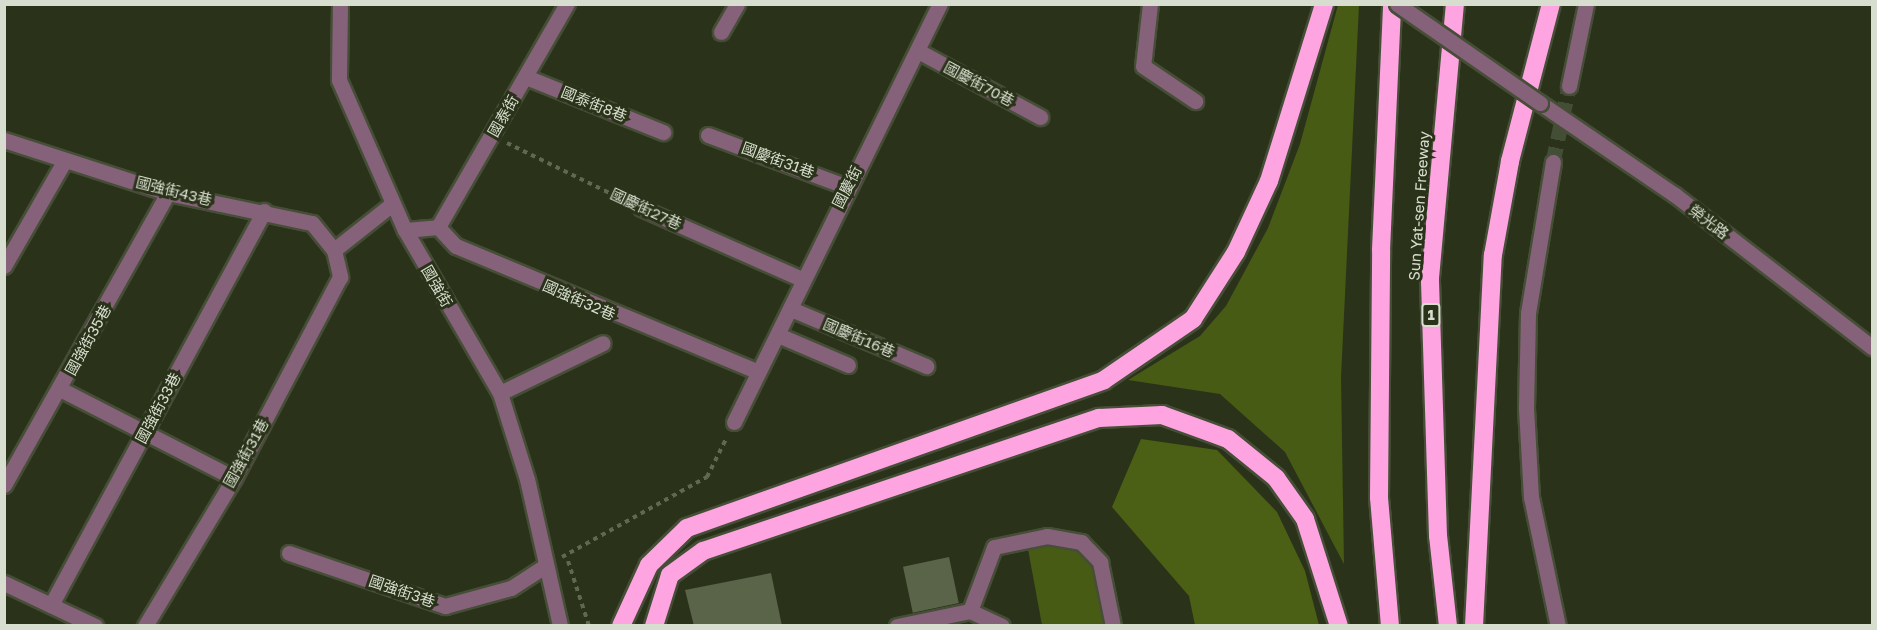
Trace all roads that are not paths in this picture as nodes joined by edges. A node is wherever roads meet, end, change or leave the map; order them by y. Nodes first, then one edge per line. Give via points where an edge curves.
1 (340, 4) edge
2 (567, 4) edge
3 (737, 4) edge
4 (940, 4) edge
5 (1150, 4) edge
6 (1324, 4) edge
7 (1392, 4) edge
8 (1397, 4) edge
9 (1455, 4) edge
10 (1551, 4) edge
11 (1586, 4) edge
12 (721, 32) dead end
13 (918, 51) junction
14 (526, 77) junction
15 (1569, 86) tunnel mouth
16 (1195, 101) dead end
17 (1040, 117) dead end
18 (663, 132) dead end
19 (708, 135) dead end
20 (4, 140) edge
21 (65, 160) junction
22 (1553, 162) tunnel mouth
23 (847, 187) junction
24 (168, 193) junction
25 (392, 204) junction
26 (641, 208) road end
27 (264, 211) junction
28 (438, 227) junction
29 (405, 230) junction
30 (334, 250) junction
31 (4, 266) edge
32 (340, 277) joint
33 (802, 279) junction
34 (791, 309) junction
35 (778, 335) junction
36 (603, 343) dead end
37 (1872, 347) edge
38 (848, 365) dead end
39 (926, 366) dead end
40 (758, 372) junction
41 (60, 389) junction
42 (500, 393) junction
43 (734, 422) road end
44 (146, 430) junction
45 (234, 478) junction
46 (4, 485) edge
47 (289, 553) dead end
48 (545, 566) junction
49 (4, 583) edge
50 (51, 605) junction
51 (970, 610) junction
52 (95, 626) edge
53 (145, 626) edge
54 (560, 626) edge
55 (621, 626) edge
56 (654, 626) edge
57 (897, 626) edge
58 (1002, 626) edge
59 (1113, 626) edge
60 (1339, 626) edge
61 (1390, 626) edge
62 (1448, 626) edge
63 (1474, 626) edge
64 (1558, 626) edge

1 - 25 street, 國強街 via 339,80
2 - 14 street, 國泰街
3 - 12 street
4 - 13 street, 國慶街
5 - 16 street via 1143,66
6 - 55 highway via 1269,182 1236,252 1193,319 1104,380 687,528 649,565
7 - 61 highway via 1381,250 1379,485
8 - 37 street, 榮光路, bridge via 1675,195
9 - 62 highway, Sun Yat-sen Freeway / 1 via 1430,278 1438,536
10 - 63 highway via 1510,161 1493,255
11 - 15 street
13 - 17 street, 國慶街70巷
13 - 23 street, 國慶街
14 - 18 street, 國泰街8巷
14 - 28 street, 國泰街
19 - 23 street, 國慶街31巷
20 - 21 street, 國強街43巷
21 - 24 street, 國強街43巷
21 - 31 street
22 - 64 street via 1528,313 1526,408 1531,496
23 - 33 street, 國慶街
24 - 27 street, 國強街43巷
24 - 41 street, 國強街35巷
25 - 29 street, 國強街
25 - 30 street
26 - 33 street, 國慶街27巷
27 - 30 street, 國強街43巷 via 312,223
27 - 44 street, 國強街33巷
28 - 29 street
28 - 40 street, 國強街32巷 via 456,246
29 - 42 street, 國強街
30 - 32 street, 國強街43巷
32 - 45 street, 國強街31巷
33 - 34 street, 國慶街
34 - 35 street, 國慶街
34 - 39 street, 國慶街16巷
35 - 38 street
35 - 40 street, 國慶街
36 - 42 street
40 - 43 street, 國慶街
41 - 44 street
41 - 46 street, 國強街35巷
42 - 48 street, 國強街 via 527,479
44 - 45 street
44 - 50 street, 國強街33巷
45 - 53 street, 國強街31巷
47 - 48 street, 國強街3巷 via 445,606 511,588
48 - 54 street, 國強街
49 - 50 street
50 - 52 street
51 - 57 street
51 - 58 street
51 - 59 street via 994,547 1047,536 1081,542 1100,562
56 - 60 highway via 670,575 704,551 1099,418 1162,415 1228,439 1276,478 1305,519

